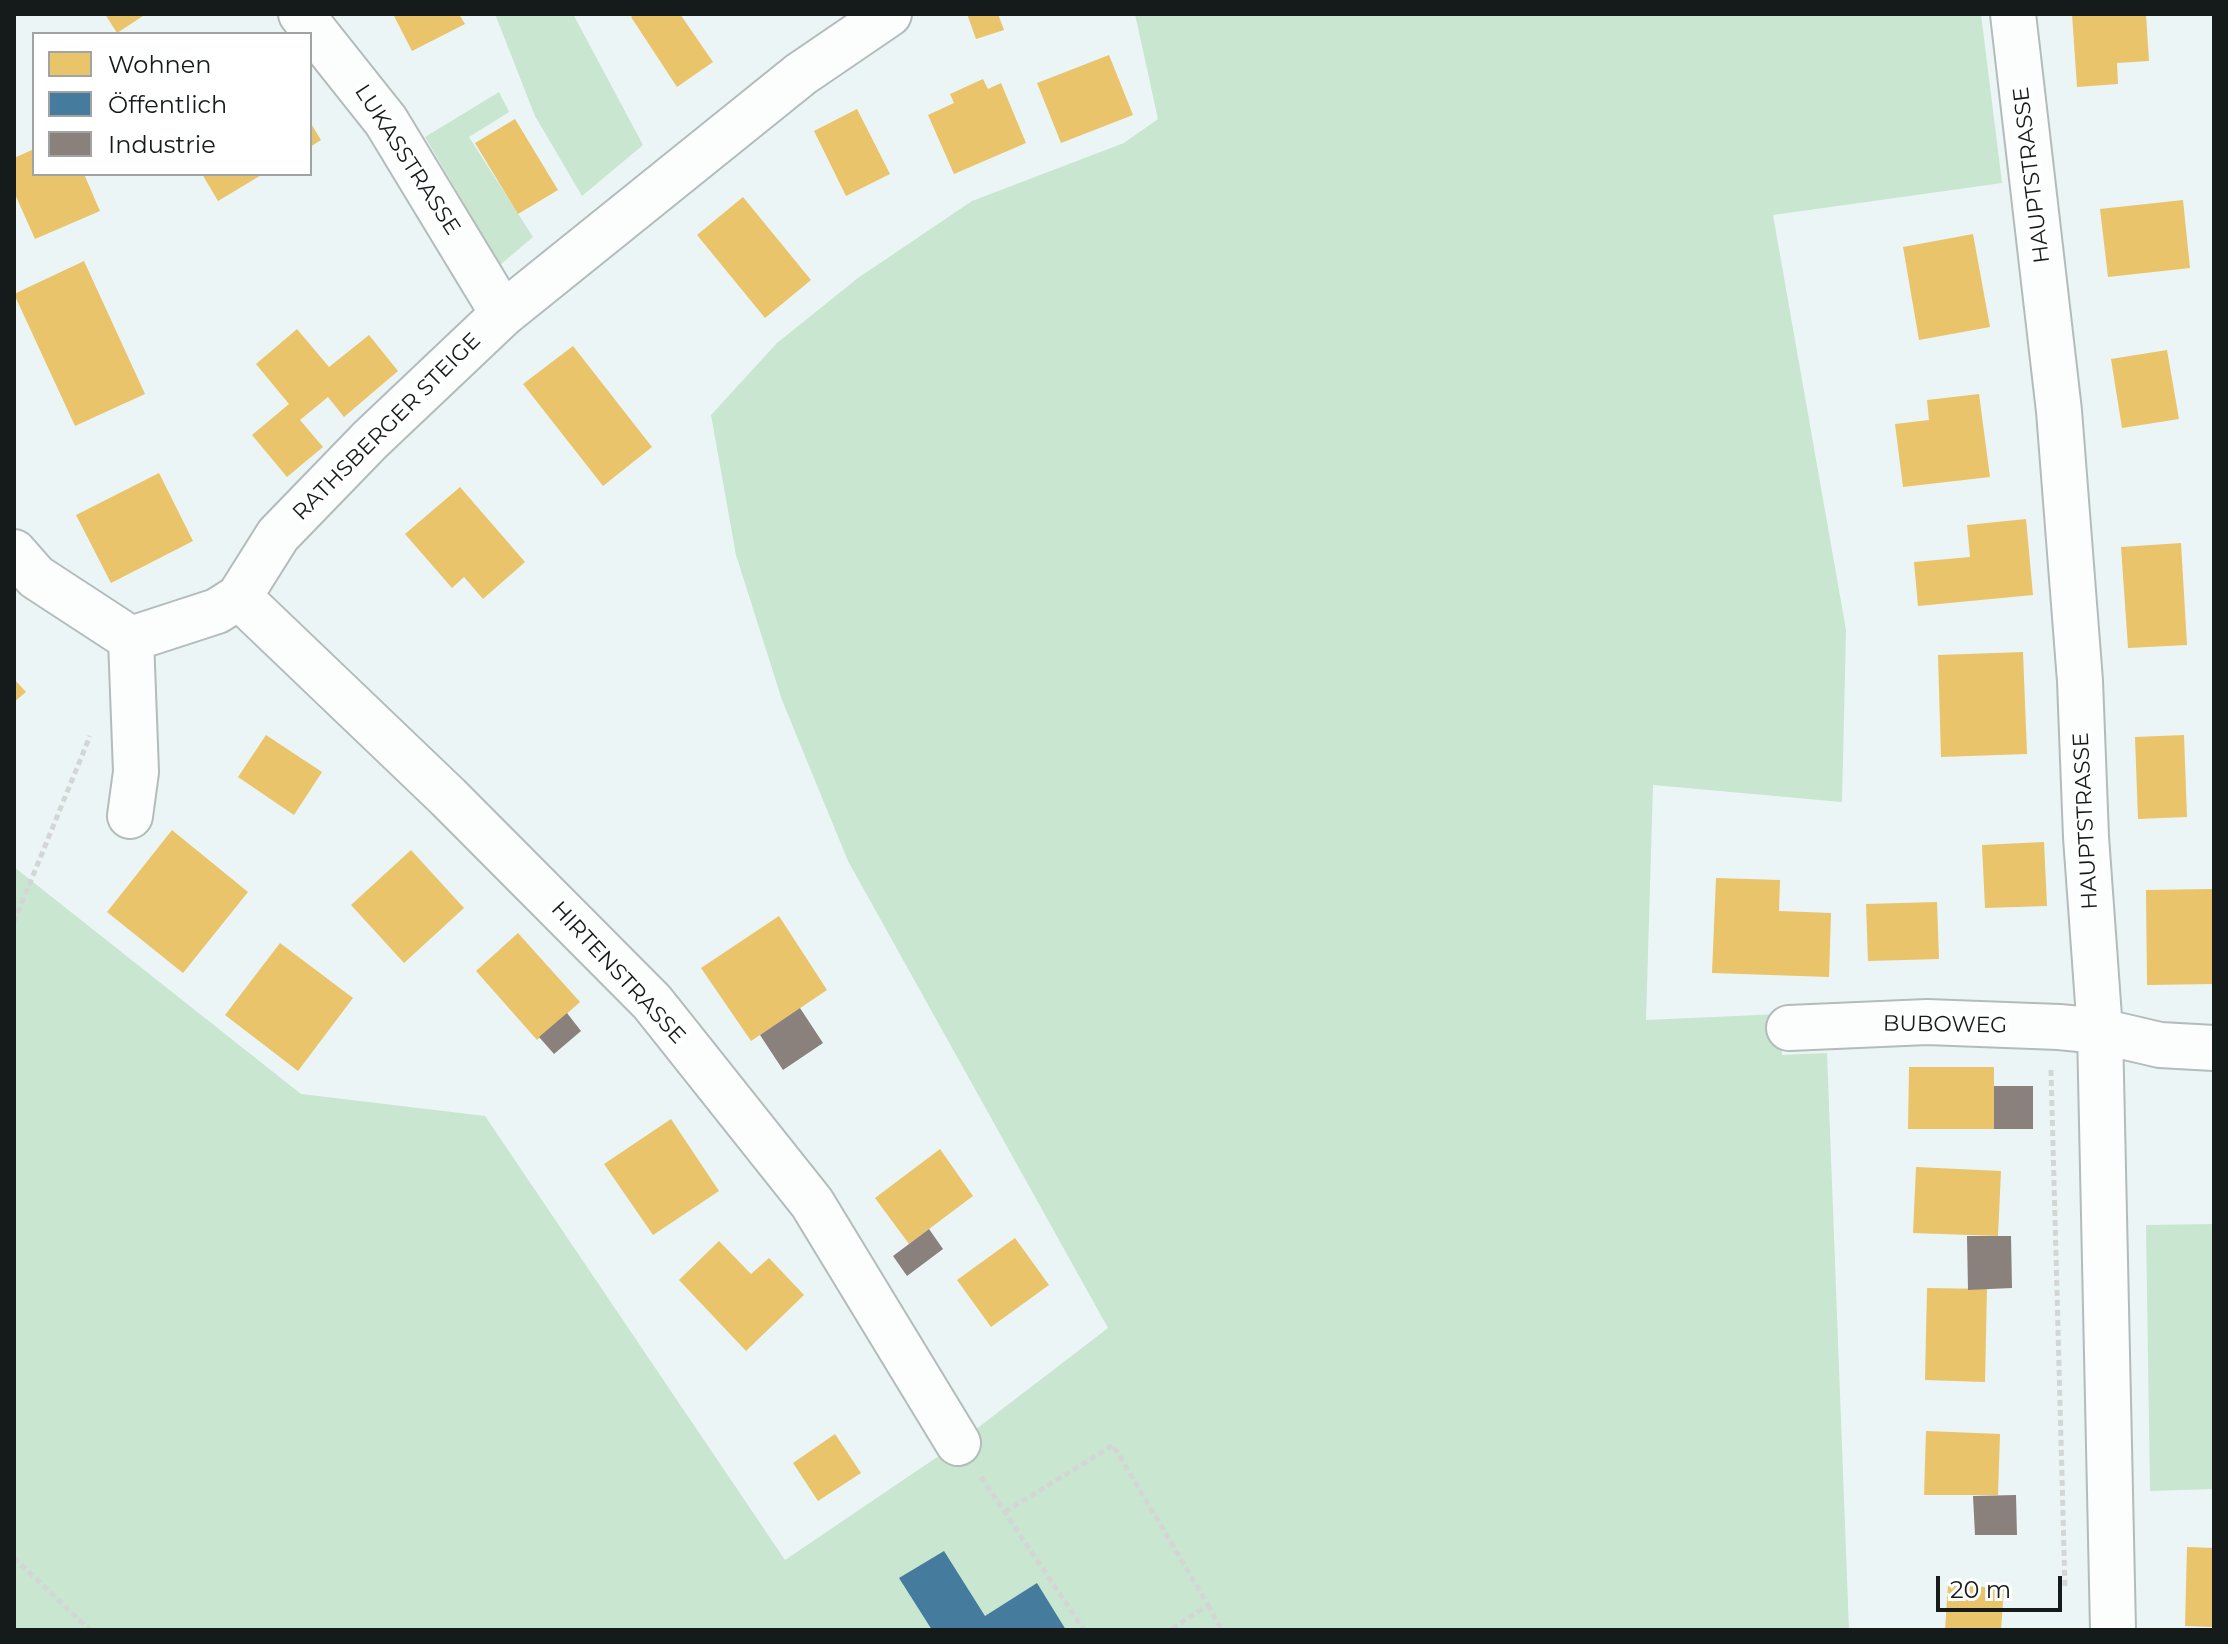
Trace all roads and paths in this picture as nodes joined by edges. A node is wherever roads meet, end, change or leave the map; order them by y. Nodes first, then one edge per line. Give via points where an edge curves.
1 (301, 14) edge
2 (889, 14) edge
3 (2013, 14) edge
4 (503, 314) junction
5 (14, 552) edge
6 (239, 597) junction
7 (131, 639) junction
8 (94, 727) dead end
9 (130, 816) dead end
10 (14, 922) edge
11 (1789, 1028) dead end
12 (2079, 1029) junction
13 (2214, 1048) edge
14 (958, 1443) joint
15 (1005, 1512) junction
16 (14, 1558) edge
17 (2065, 1598) dead end
18 (1208, 1605) junction
19 (90, 1630) edge
20 (1084, 1630) edge
21 (1170, 1630) edge
22 (1222, 1630) edge
23 (2113, 1630) edge

1 - 4 street, LUKASSTRASSE via 386,121
2 - 4 street, RATHSBERGER STEIGE via 801,74
3 - 12 street, HAUPTSTRASSE via 2059,411 2080,681 2086,837
4 - 6 street, RATHSBERGER STEIGE via 278,535
5 - 7 street via 36,577
6 - 7 street via 217,611
6 - 14 street, HIRTENSTRASSE via 652,1002 812,1203
7 - 9 street via 136,772
8 - 10 path
11 - 12 street, BUBOWEG via 1927,1022
12 - 13 street, BUBOWEG via 2160,1045
12 - 17 path via 2050,1044
12 - 23 street, HAUPTSTRASSE
14 - 15 path
15 - 18 path via 1113,1445
15 - 20 path
16 - 19 path
18 - 21 path
18 - 22 path

